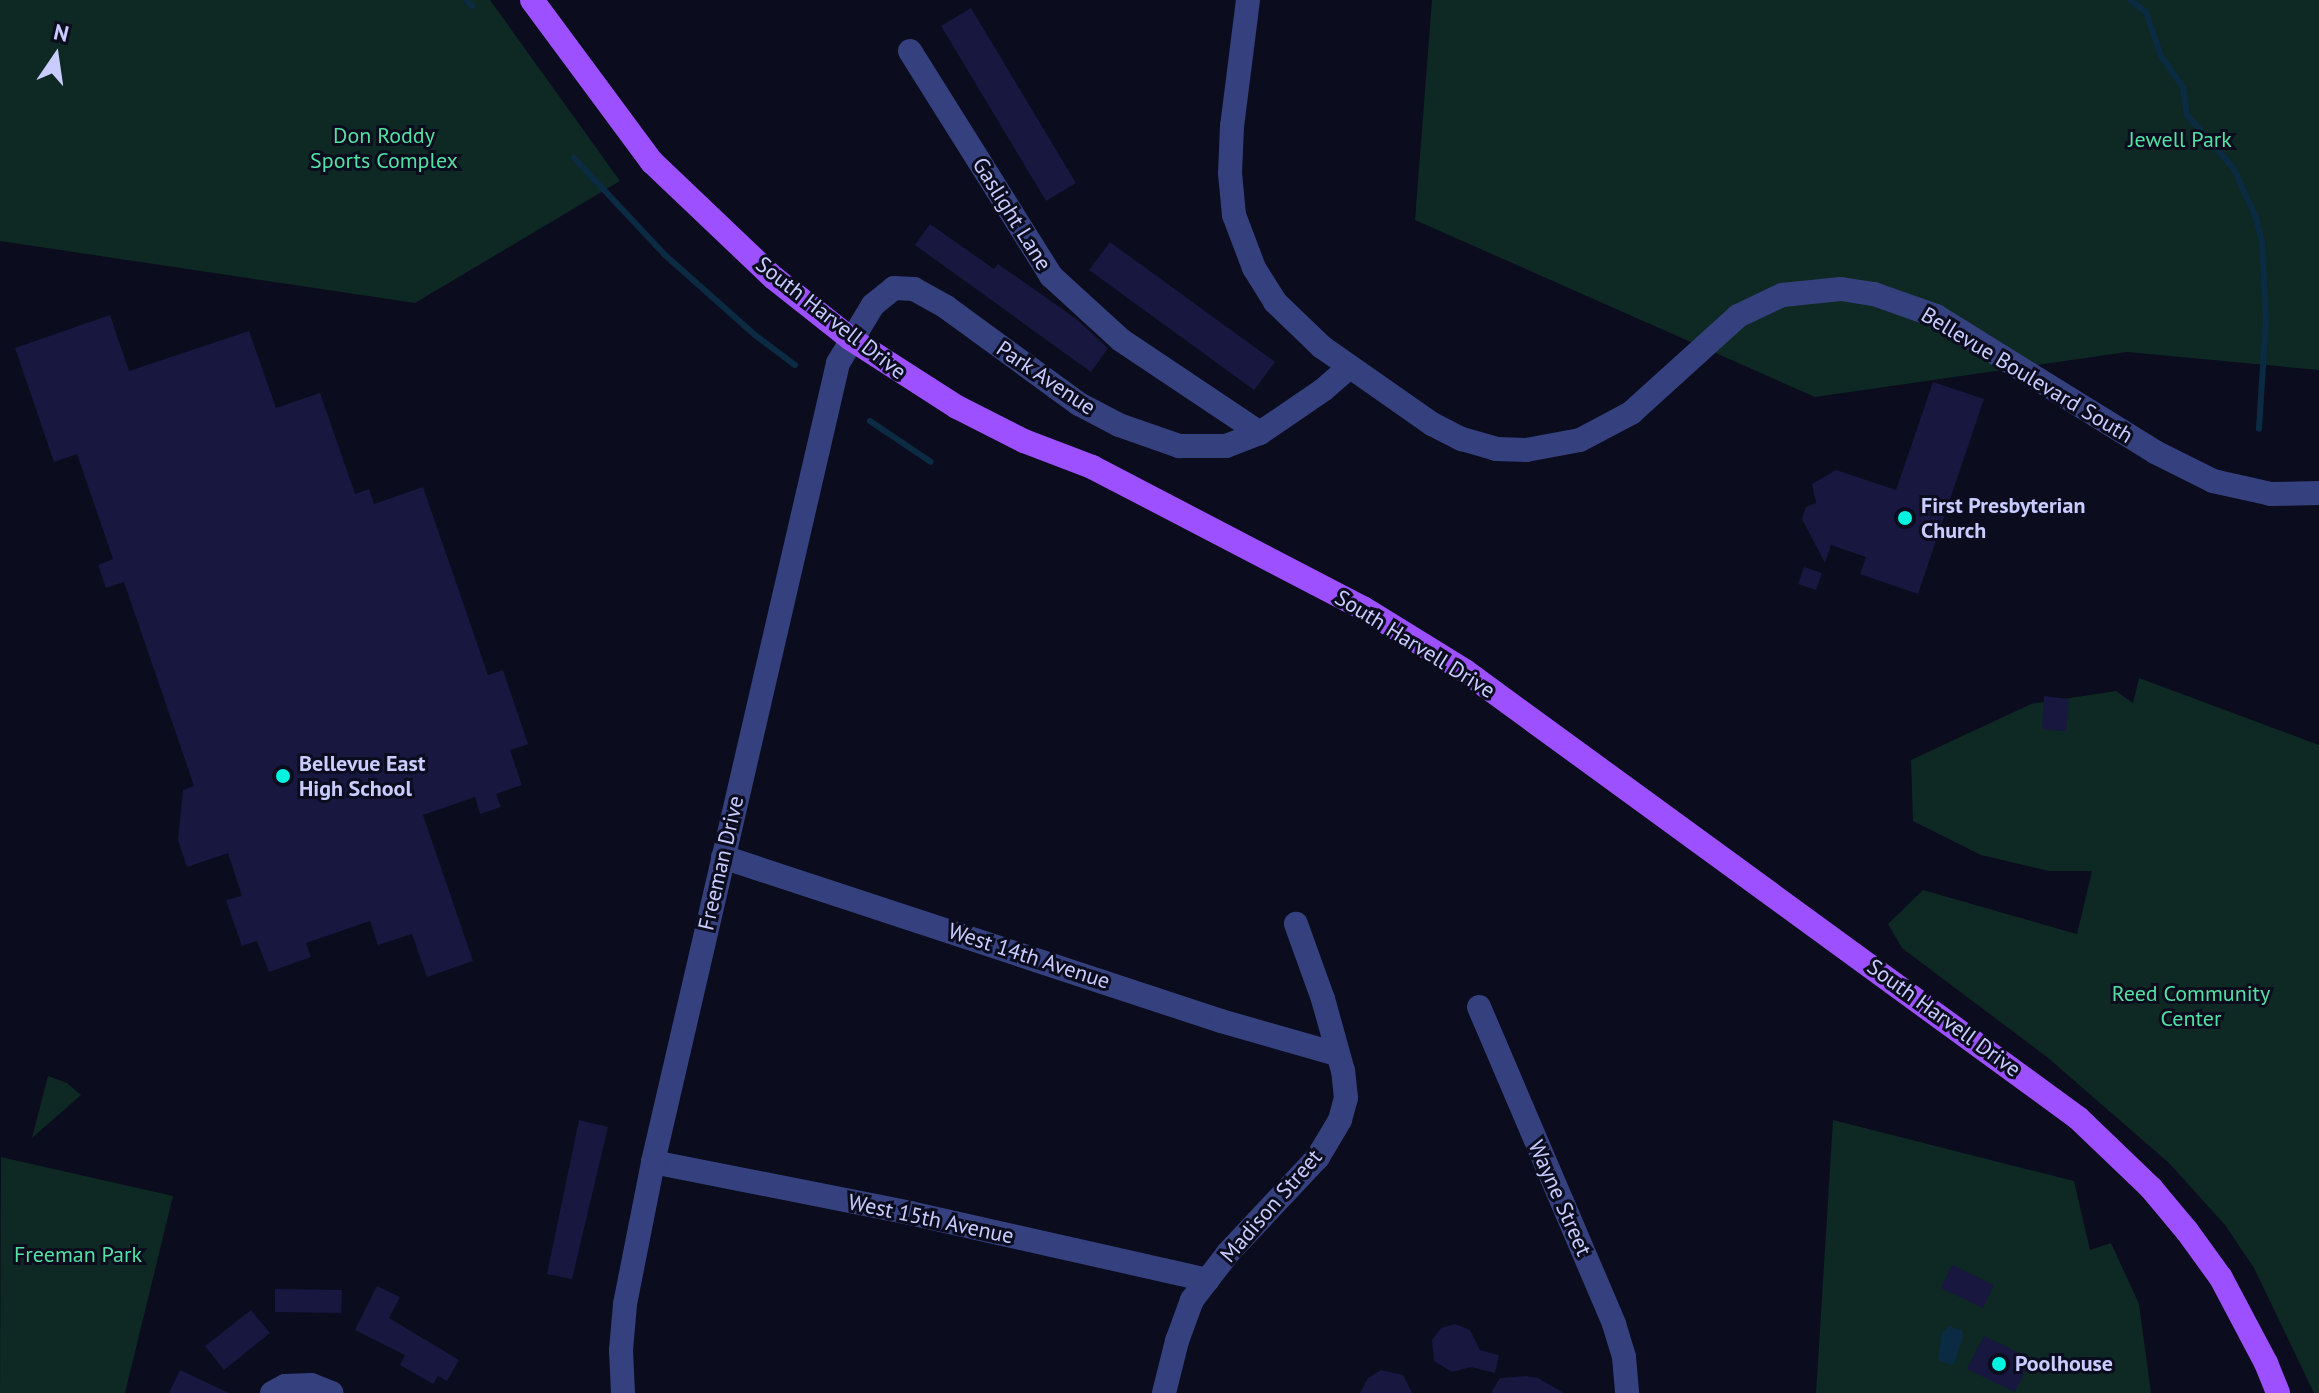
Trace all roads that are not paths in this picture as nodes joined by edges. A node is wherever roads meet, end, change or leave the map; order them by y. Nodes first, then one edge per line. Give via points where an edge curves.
1 (532, 0) edge
2 (1248, 0) edge
3 (910, 51) dead end
4 (851, 339) junction
5 (1348, 368) junction
6 (1260, 433) junction
7 (2319, 493) edge
8 (723, 857) junction
9 (1296, 924) dead end
10 (1479, 1007) dead end
11 (1336, 1054) junction
12 (653, 1162) junction
13 (1208, 1280) junction
14 (272, 1393) edge
15 (332, 1393) edge
16 (623, 1393) edge
17 (1164, 1393) edge
18 (1627, 1393) edge
19 (2278, 1393) edge

1 - 4 main road, South Harvell Drive via 652,162 774,278
2 - 5 street, Bellevue Boulevard South via 1232,126 1234,215 1254,268 1275,302
3 - 6 street, Gaslight Lane via 1051,276 1121,340
4 - 6 street, Park Avenue via 885,293 904,286 946,307 1079,404 1131,430 1179,446 1204,448
4 - 8 street, Freeman Drive via 838,363
4 - 19 main road, South Harvell Drive via 957,407 1092,467 1363,608 1465,671 2028,1079 2113,1149 2187,1231 2221,1278
5 - 6 street, Park Avenue
5 - 7 street, Bellevue Boulevard South via 1462,439 1496,449 1546,449 1603,431 1631,413 1728,325 1759,304 1806,290 1841,289 1874,294 1936,316 2155,452 2213,481 2271,494
8 - 11 street, West 14th Avenue
8 - 12 street, Freeman Drive
9 - 11 street, Madison Street
10 - 18 street, Wayne Street via 1614,1324
11 - 13 street, Madison Street via 1346,1098 1340,1120 1318,1157
12 - 13 street, West 15th Avenue
12 - 16 street, Freeman Drive via 625,1304
13 - 17 street, Madison Street via 1192,1300
14 - 15 street via 285,1386 311,1385

